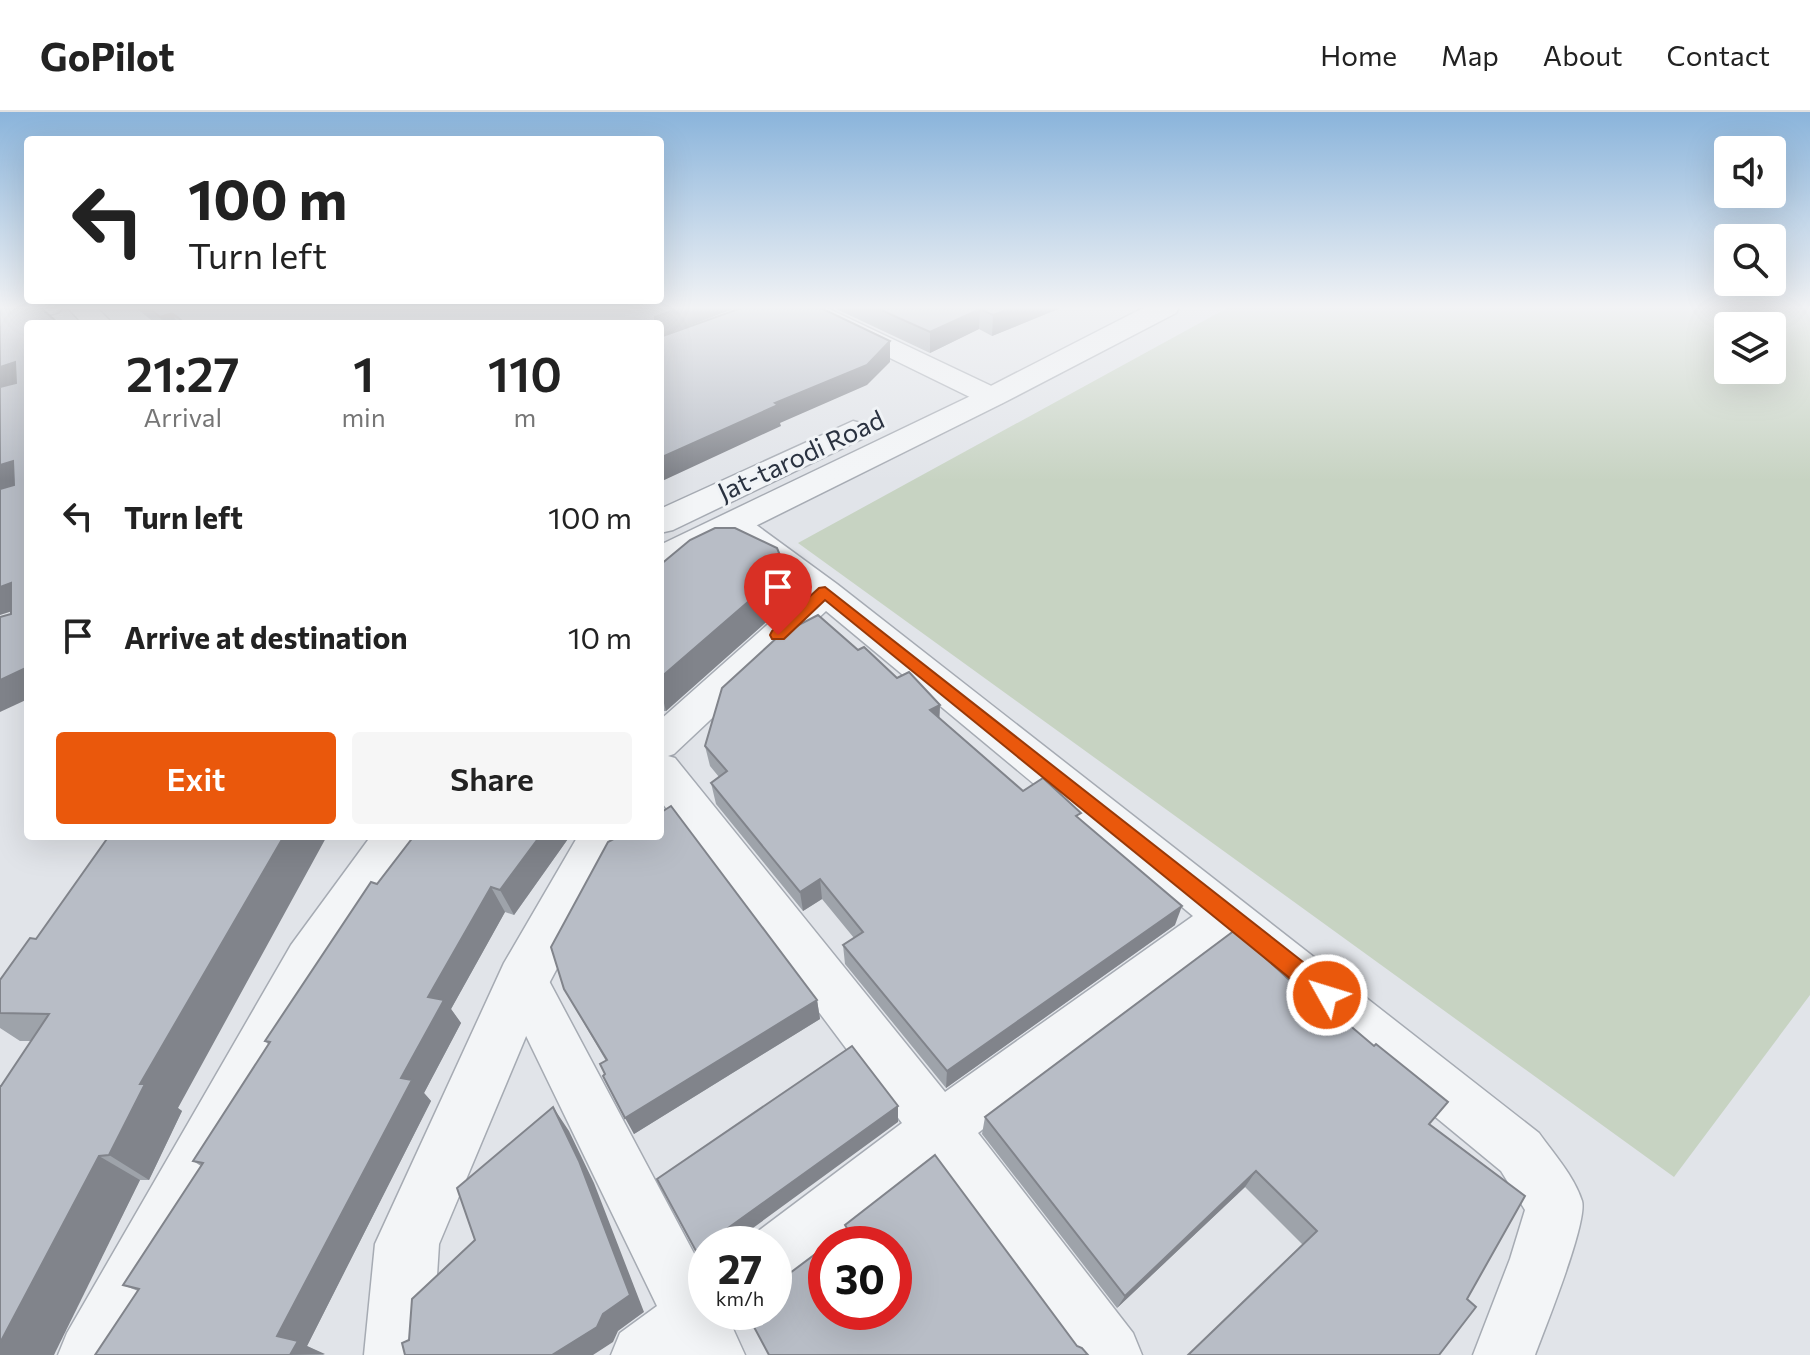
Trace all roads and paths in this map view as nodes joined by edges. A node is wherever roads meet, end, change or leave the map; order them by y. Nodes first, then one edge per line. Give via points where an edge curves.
1 (926, 365) edge
2 (993, 365) edge
3 (1054, 365) edge
4 (959, 381) junction
5 (992, 397) junction
6 (916, 401) dead end
7 (873, 421) dead end
8 (664, 520) edge
9 (733, 523) junction
10 (664, 557) edge
11 (825, 592) junction
12 (664, 739) edge
13 (664, 774) edge
14 (394, 840) edge
15 (601, 840) edge
16 (1230, 916) junction
17 (523, 980) junction
18 (940, 1128) junction
19 (792, 1242) edge
20 (688, 1296) edge
21 (697, 1330) edge
22 (89, 1355) edge
23 (398, 1355) edge
24 (642, 1355) edge
25 (1111, 1355) edge
26 (1504, 1355) edge

1 - 4 street
2 - 4 street, Jat-tarodi Road
3 - 5 street
4 - 5 street
4 - 6 street, Jat-tarodi Road
5 - 9 street
7 - 8 street, Jat-tarodi Road
9 - 10 street
9 - 11 street
11 - 12 street
11 - 16 street
13 - 18 street
14 - 22 street via 308,960
15 - 17 street
16 - 18 street
16 - 26 street via 1520,1152 1555,1205
17 - 20 street
17 - 23 street via 407,1244
18 - 19 street
18 - 25 street
21 - 24 street

